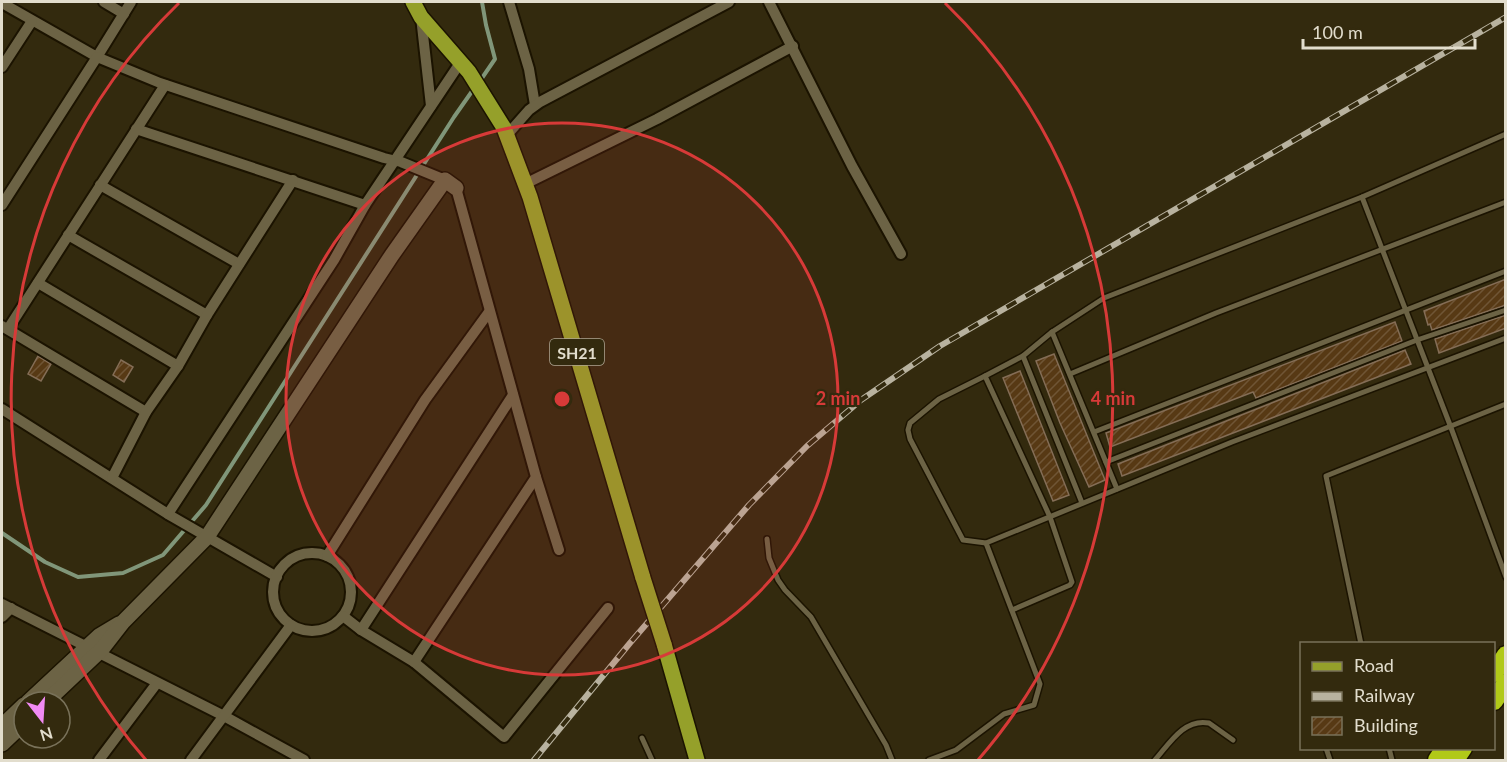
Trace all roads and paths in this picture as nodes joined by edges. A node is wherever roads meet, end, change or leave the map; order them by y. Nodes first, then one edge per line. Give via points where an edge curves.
1 (104, 2) edge
2 (122, 2) edge
3 (131, 2) edge
4 (413, 2) edge
5 (508, 2) edge
6 (729, 2) edge
7 (769, 2) edge
8 (2, 3) edge
9 (124, 14) junction
10 (421, 17) junction
11 (32, 21) junction
12 (793, 46) junction
13 (98, 57) junction
14 (2, 67) edge
15 (464, 67) junction
16 (165, 85) junction
17 (535, 105) junction
18 (431, 106) junction
19 (136, 129) junction
20 (506, 131) junction
21 (1506, 134) edge
22 (399, 161) junction
23 (292, 180) junction
24 (450, 184) junction
25 (525, 184) junction
26 (100, 185) junction
27 (1362, 197) junction
28 (1506, 202) edge
29 (2, 205) edge
30 (364, 205) junction
31 (68, 235) junction
32 (1382, 250) junction
33 (901, 254) dead end
34 (239, 264) junction
35 (1506, 271) edge
36 (38, 283) junction
37 (1406, 310) junction
38 (1506, 310) edge
39 (489, 312) junction
40 (207, 315) junction
41 (5, 328) edge
42 (1052, 332) junction
43 (1506, 338) edge
44 (1418, 340) junction
45 (1023, 356) junction
46 (178, 366) junction
47 (1428, 367) junction
48 (1070, 374) junction
49 (985, 376) junction
50 (513, 395) junction
51 (1506, 404) edge
52 (2, 409) edge
53 (146, 411) junction
54 (1450, 424) junction
55 (1094, 432) junction
56 (1106, 462) junction
57 (537, 477) junction
58 (112, 478) junction
59 (1117, 489) junction
60 (1082, 503) junction
61 (169, 515) junction
62 (1050, 517) junction
63 (204, 535) junction
64 (767, 539) dead end
65 (986, 543) junction
66 (559, 550) dead end
67 (327, 556) junction
68 (277, 577) junction
69 (1506, 577) edge
70 (6, 606) edge
71 (608, 608) dead end
72 (1012, 610) junction
73 (344, 616) junction
74 (2, 617) edge
75 (291, 625) junction
76 (361, 630) junction
77 (1362, 642) edge
78 (92, 650) junction
79 (1506, 655) edge
80 (414, 662) junction
81 (1495, 672) edge
82 (157, 682) junction
83 (1506, 683) edge
84 (43, 690) edge
85 (57, 690) edge
86 (1495, 700) edge
87 (224, 716) junction
88 (121, 732) junction
89 (642, 738) dead end
90 (1233, 740) dead end
91 (286, 756) edge
92 (89, 760) edge
93 (99, 760) edge
94 (191, 760) edge
95 (304, 760) edge
96 (652, 760) edge
97 (697, 760) edge
98 (892, 760) edge
99 (929, 760) edge
100 (1155, 760) edge

1 - 9 street
2 - 9 street
3 - 9 street
4 - 10 main road, SH21
5 - 17 street via 529,69
6 - 17 street
7 - 12 street
8 - 11 street
9 - 13 street
10 - 15 main road, SH21
10 - 18 street
11 - 13 street
11 - 14 street
12 - 25 street
12 - 33 street
13 - 16 street
13 - 29 street
15 - 18 street
15 - 20 main road, SH21
16 - 19 street
16 - 22 street
17 - 20 street
18 - 22 street
19 - 23 street
19 - 26 street
20 - 25 main road, SH21
21 - 27 lane
22 - 24 street
22 - 30 street
23 - 30 street
23 - 34 street
24 - 39 street
24 - 63 street via 392,255
25 - 97 main road, SH21, bridge
26 - 31 street
26 - 34 street
27 - 32 lane
27 - 42 lane via 1104,298
28 - 32 lane
30 - 61 street via 334,260
31 - 36 street
31 - 40 street
32 - 37 lane
32 - 48 lane
34 - 40 street
35 - 37 lane
36 - 41 street
36 - 46 street
37 - 44 lane
37 - 55 lane
38 - 44 lane
39 - 50 street
39 - 67 street via 425,400
40 - 46 street
41 - 53 street
42 - 45 lane
42 - 48 lane
43 - 47 lane
44 - 47 lane
44 - 56 lane
45 - 49 lane
45 - 60 lane
46 - 53 street
47 - 54 lane
47 - 59 lane
48 - 55 lane
49 - 62 lane
49 - 65 lane via 939,399 910,423 908,430 963,540
50 - 57 street
50 - 76 street
51 - 54 lane
52 - 58 street
53 - 58 street
54 - 69 lane
54 - 77 lane via 1326,476
55 - 56 lane
56 - 59 lane
57 - 66 street
57 - 80 street
58 - 61 street
59 - 60 lane
60 - 62 lane
61 - 63 street
62 - 65 lane
62 - 72 lane via 1071,583
63 - 68 street
63 - 78 street via 123,622 99,636
64 - 98 lane via 778,580 811,617
65 - 72 lane
67 - 68 street via 303,555 292,559
67 - 73 street via 345,571 350,582 351,594
68 - 75 street via 277,609
70 - 74 street
70 - 78 street
71 - 80 street via 504,737
72 - 99 lane via 1040,684 1034,705 1004,714 956,750
73 - 75 street via 325,629 302,630
73 - 76 street
75 - 87 street
76 - 80 street
78 - 82 street
78 - 84 street
78 - 85 street
79 - 81 highway
82 - 87 street
82 - 88 street
83 - 86 highway
87 - 91 street
87 - 94 street
88 - 92 street
88 - 93 street
89 - 96 lane
90 - 100 lane via 1209,723 1194,724 1180,731
91 - 95 street

